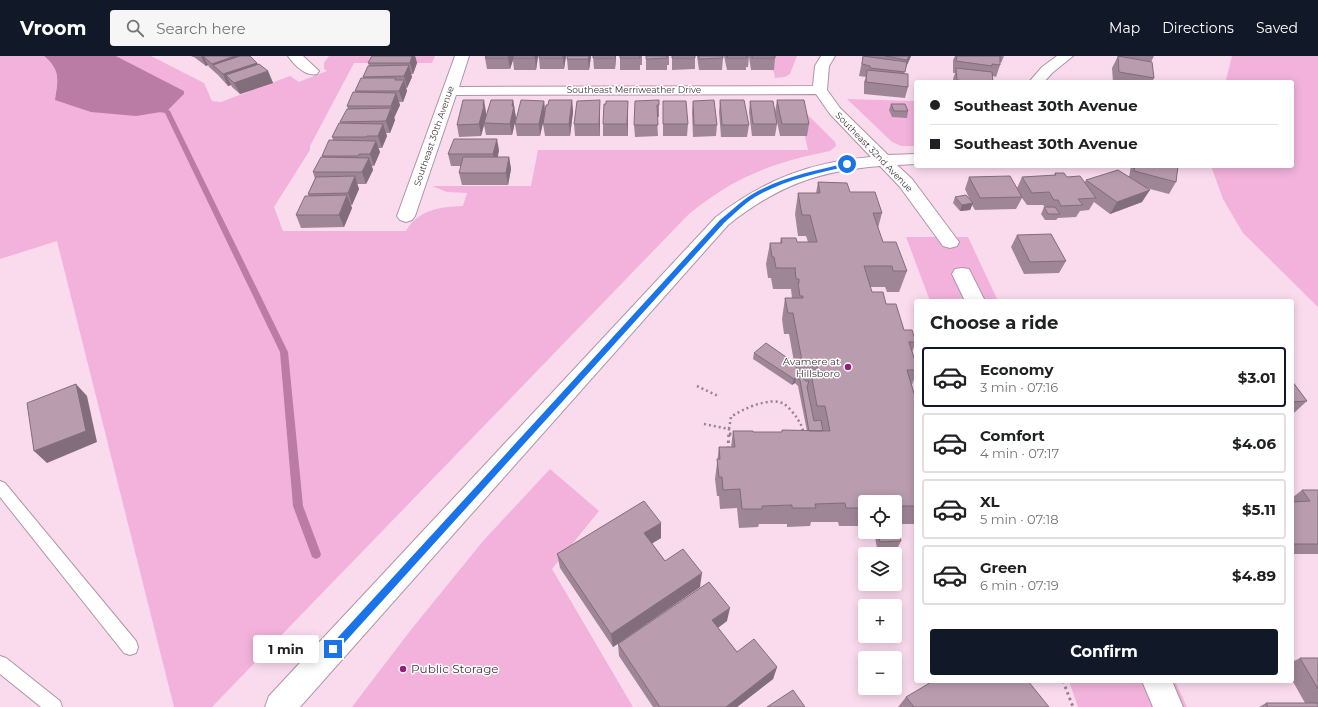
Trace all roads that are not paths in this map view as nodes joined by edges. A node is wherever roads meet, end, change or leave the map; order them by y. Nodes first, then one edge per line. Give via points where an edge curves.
1 (295, 56) edge
2 (462, 56) edge
3 (828, 56) edge
4 (1066, 56) edge
5 (312, 71) dead end
6 (1038, 80) edge
7 (820, 90) junction
8 (449, 91) junction
9 (914, 159) edge
10 (884, 160) junction
11 (406, 216) dead end
12 (950, 242) dead end
13 (962, 274) dead end
14 (974, 299) edge
15 (0, 487) edge
16 (130, 647) dead end
17 (0, 664) edge
18 (1158, 683) edge
19 (54, 707) edge
20 (280, 707) edge
21 (1168, 707) edge

1 - 5 street
2 - 8 street, Southeast 30th Avenue
3 - 7 street via 822,66
4 - 6 street
7 - 8 street, Southeast Merriweather Drive
7 - 10 street, Southeast 32nd Avenue via 835,111
8 - 11 street, Southeast 30th Avenue
9 - 10 street
10 - 12 street, Southeast 32nd Avenue via 906,183
10 - 20 street via 847,164 781,182 753,197 726,218
13 - 14 street
15 - 16 lane
17 - 19 lane
18 - 21 street

